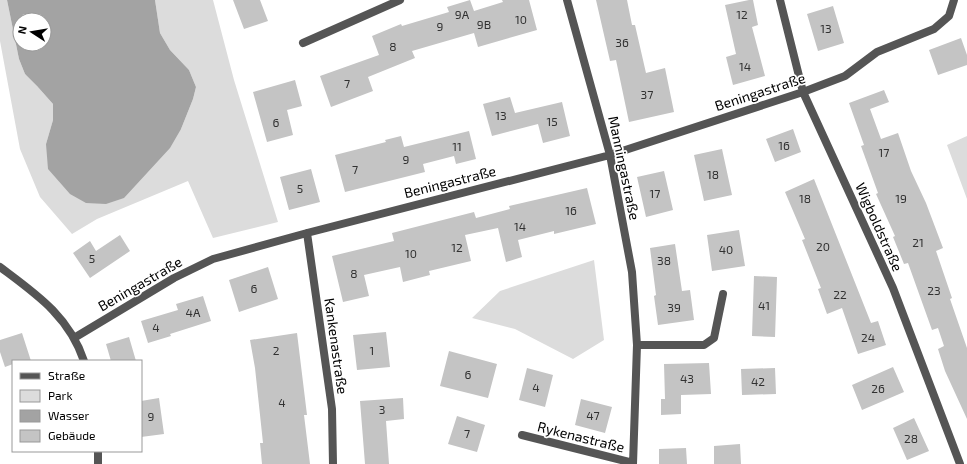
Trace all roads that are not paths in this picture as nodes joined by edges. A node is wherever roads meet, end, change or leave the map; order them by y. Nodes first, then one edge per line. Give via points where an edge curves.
1 (400, 0) edge
2 (567, 0) edge
3 (780, 0) edge
4 (954, 0) edge
5 (303, 43) dead end
6 (803, 92) junction
7 (610, 155) junction
8 (307, 233) junction
9 (0, 268) edge
10 (723, 294) dead end
11 (74, 338) junction
12 (637, 345) junction
13 (84, 360) edge
14 (522, 435) dead end
15 (98, 452) edge
16 (98, 464) edge
17 (333, 464) edge
18 (633, 464) edge
19 (960, 464) edge

1 - 5 street
2 - 7 street, Manningastraße
3 - 6 street, Wigboldstraße
4 - 6 street, Beningastraße via 949,16 934,29 877,52 843,77
6 - 7 street, Beningastraße
6 - 19 street, Wigboldstraße via 892,288
7 - 8 street, Beningastraße
7 - 12 street, Manningastraße via 632,272
8 - 11 street, Beningastraße via 213,259 174,278
8 - 17 street, Kankenastraße via 332,410
9 - 11 street via 58,315
10 - 12 street via 714,338 704,345
11 - 13 street
12 - 18 street, Manningastraße
14 - 18 street, Rykenastraße
15 - 16 street

